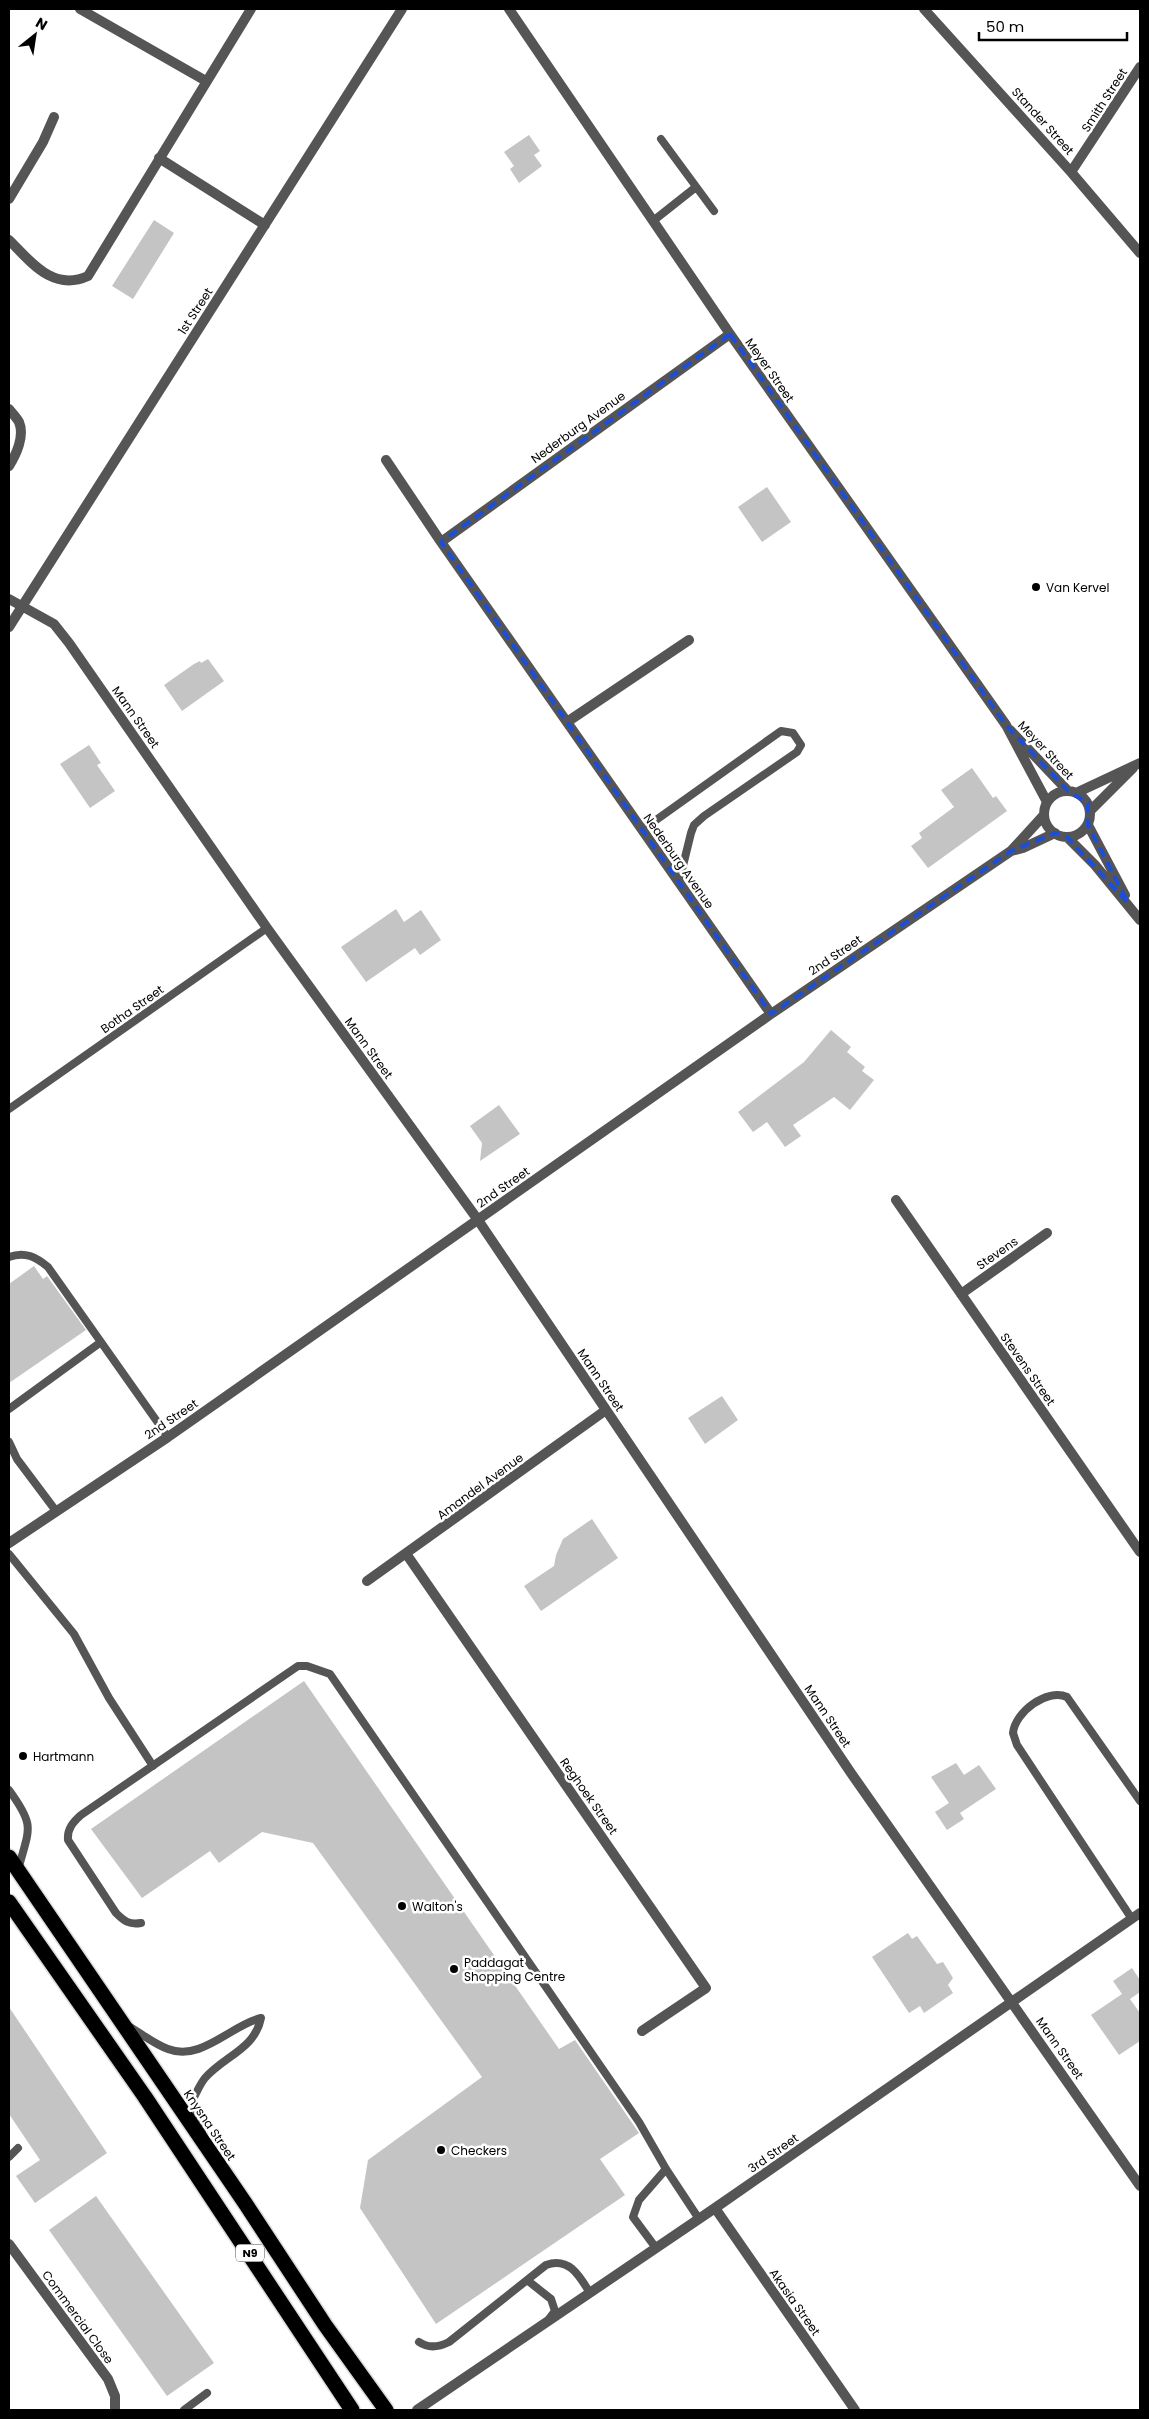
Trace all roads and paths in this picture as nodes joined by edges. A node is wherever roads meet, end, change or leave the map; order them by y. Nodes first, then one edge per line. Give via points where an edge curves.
1 (80, 9) edge
2 (251, 9) edge
3 (402, 9) edge
4 (508, 9) edge
5 (924, 9) edge
6 (1140, 67) edge
7 (206, 81) junction
8 (54, 117) dead end
9 (662, 139) dead end
10 (160, 158) junction
11 (1071, 172) junction
12 (696, 187) junction
13 (9, 199) edge
14 (714, 211) dead end
15 (653, 221) junction
16 (265, 225) junction
17 (9, 240) edge
18 (1140, 253) edge
19 (730, 334) junction
20 (9, 409) edge
21 (386, 460) dead end
22 (9, 466) edge
23 (441, 542) junction
24 (9, 599) edge
25 (23, 605) junction
26 (9, 627) edge
27 (688, 640) dead end
28 (566, 722) junction
29 (1006, 726) junction
30 (1137, 765) edge
31 (1072, 792) junction
32 (1047, 802) junction
33 (1090, 811) junction
34 (1044, 815) junction
35 (1088, 825) junction
36 (642, 830) junction
37 (1055, 833) junction
38 (1066, 837) junction
39 (1011, 851) junction
40 (679, 882) junction
41 (1128, 903) junction
42 (1140, 920) edge
43 (267, 928) junction
44 (771, 1014) junction
45 (9, 1109) edge
46 (896, 1200) dead end
47 (478, 1220) junction
48 (1047, 1233) dead end
49 (9, 1257) edge
50 (961, 1294) junction
51 (101, 1342) junction
52 (9, 1410) edge
53 (606, 1410) junction
54 (168, 1437) junction
55 (9, 1442) edge
56 (56, 1511) junction
57 (9, 1543) edge
58 (1140, 1552) edge
59 (9, 1554) edge
60 (407, 1555) junction
61 (368, 1581) dead end
62 (153, 1766) junction
63 (9, 1790) edge
64 (1140, 1801) edge
65 (9, 1857) edge
66 (18, 1870) junction
67 (9, 1902) edge
68 (1136, 1916) edge
69 (141, 1922) dead end
70 (1013, 2002) junction
71 (122, 2022) junction
72 (642, 2031) dead end
73 (206, 2146) junction
74 (18, 2148) dead end
75 (9, 2157) edge
76 (666, 2169) junction
77 (1140, 2186) edge
78 (715, 2208) junction
79 (699, 2219) junction
80 (9, 2244) edge
81 (656, 2248) junction
82 (527, 2280) junction
83 (590, 2293) junction
84 (548, 2322) junction
85 (419, 2342) dead end
86 (208, 2394) dead end
87 (115, 2410) edge
88 (184, 2410) edge
89 (352, 2410) edge
90 (386, 2410) edge
91 (417, 2410) edge
92 (855, 2410) edge

1 - 7 street
2 - 7 street
3 - 16 street, 1st Street
4 - 15 street, Meyer Street
5 - 11 street, Stander Street
6 - 11 street, Smith Street
7 - 10 street
8 - 13 street
9 - 12 lane
10 - 16 street
10 - 17 street via 88,276 79,280 52,278
11 - 18 street, Stander Street
12 - 14 lane
12 - 15 lane
15 - 19 street, Meyer Street
16 - 25 street, 1st Street
19 - 23 street, Nederburg Avenue
19 - 29 street, Meyer Street
20 - 22 street via 20,423 20,438
21 - 23 street, Nederburg Avenue
23 - 28 street, Nederburg Avenue
24 - 25 street, Mann Street
25 - 26 street, 1st Street
25 - 43 street, Mann Street via 54,624 69,643
27 - 28 street
28 - 36 street, Nederburg Avenue
29 - 31 street, Meyer Street
29 - 32 street, Meyer Street
30 - 31 street
30 - 33 street
31 - 32 street via 1052,796
31 - 33 street via 1083,797
32 - 34 street
33 - 35 street
34 - 37 street via 1047,826
34 - 39 street, 2nd Street
35 - 38 street via 1079,834
35 - 41 street
36 - 40 street, Nederburg Avenue
36 - 40 lane via 782,732 793,733 799,740 797,752 694,825
37 - 38 street
37 - 39 street, 2nd Street
38 - 41 street
39 - 44 street, 2nd Street
40 - 44 street, Nederburg Avenue
41 - 42 street
43 - 45 lane, Botha Street
43 - 47 street, Mann Street
44 - 47 street, 2nd Street
46 - 50 street, Stevens Street
47 - 53 street, Mann Street
47 - 54 street, 2nd Street
48 - 50 street, Stevens
49 - 51 lane via 15,1254 36,1257 48,1267
50 - 58 street, Stevens Street
51 - 52 lane
51 - 54 lane
53 - 60 street, Amandel Avenue
53 - 70 street, Mann Street via 851,1773
54 - 56 street, 2nd Street
55 - 56 lane via 17,1459
56 - 57 street, 2nd Street
59 - 62 lane via 74,1634 109,1698
60 - 61 street, Amandel Avenue
60 - 72 street, Reghoek Street via 706,1988
62 - 69 lane via 81,1815 67,1833 72,1847 116,1913 125,1922
62 - 76 lane via 298,1666 330,1674 639,2122
63 - 66 lane via 23,1809 29,1827
64 - 68 lane via 1067,1698 1057,1694 1047,1696 1019,1718 1013,1733 1017,1745
65 - 66 highway, Knysna Street / N9
66 - 71 highway, Knysna Street / N9
67 - 89 highway, N9 via 146,2097
68 - 70 street, 3rd Street
70 - 77 street, Mann Street
70 - 78 street, 3rd Street
71 - 73 highway, Knysna Street / N9
71 - 73 lane via 169,2050 185,2052 202,2049 238,2026 261,2018 258,2032 246,2046 206,2077 193,2099
73 - 90 highway, Knysna Street / N9 via 325,2325
74 - 75 lane
76 - 79 lane
76 - 81 lane via 640,2200 633,2217
78 - 79 street, 3rd Street
78 - 92 street, Akasia Street
79 - 81 street, 3rd Street
80 - 87 street, Commercial Close via 108,2380
81 - 83 street, 3rd Street
82 - 83 lane via 546,2265 560,2262 574,2272
82 - 84 lane via 551,2299 554,2310
82 - 85 lane via 450,2342 439,2347 424,2346
83 - 84 street, 3rd Street
84 - 91 street, 3rd Street
86 - 88 lane

